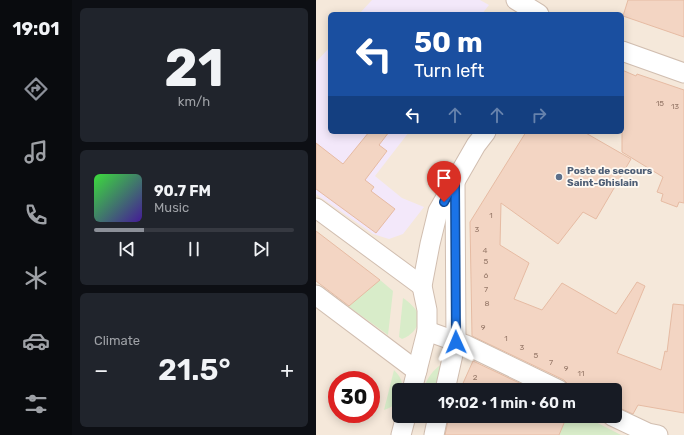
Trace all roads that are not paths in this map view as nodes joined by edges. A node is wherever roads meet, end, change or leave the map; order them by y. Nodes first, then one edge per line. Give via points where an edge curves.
1 (516, 0) edge
2 (536, 12) edge
3 (624, 51) edge
4 (684, 73) edge
5 (484, 134) edge
6 (455, 182) junction
7 (316, 208) edge
8 (422, 286) junction
9 (316, 295) edge
10 (427, 331) junction
11 (456, 342) junction
12 (417, 370) junction
13 (414, 383) edge
14 (447, 383) edge
15 (545, 383) edge
16 (622, 421) edge
17 (404, 423) edge
18 (437, 423) edge
19 (651, 434) edge
20 (401, 435) edge
21 (434, 435) edge

1 - 2 street
3 - 4 street
5 - 6 street
6 - 8 street via 438,211
6 - 11 street
7 - 8 street
8 - 10 street via 427,310
9 - 12 street
10 - 11 street
10 - 12 street
11 - 14 street
11 - 15 street
12 - 13 street
16 - 19 street
17 - 20 street
18 - 21 street

